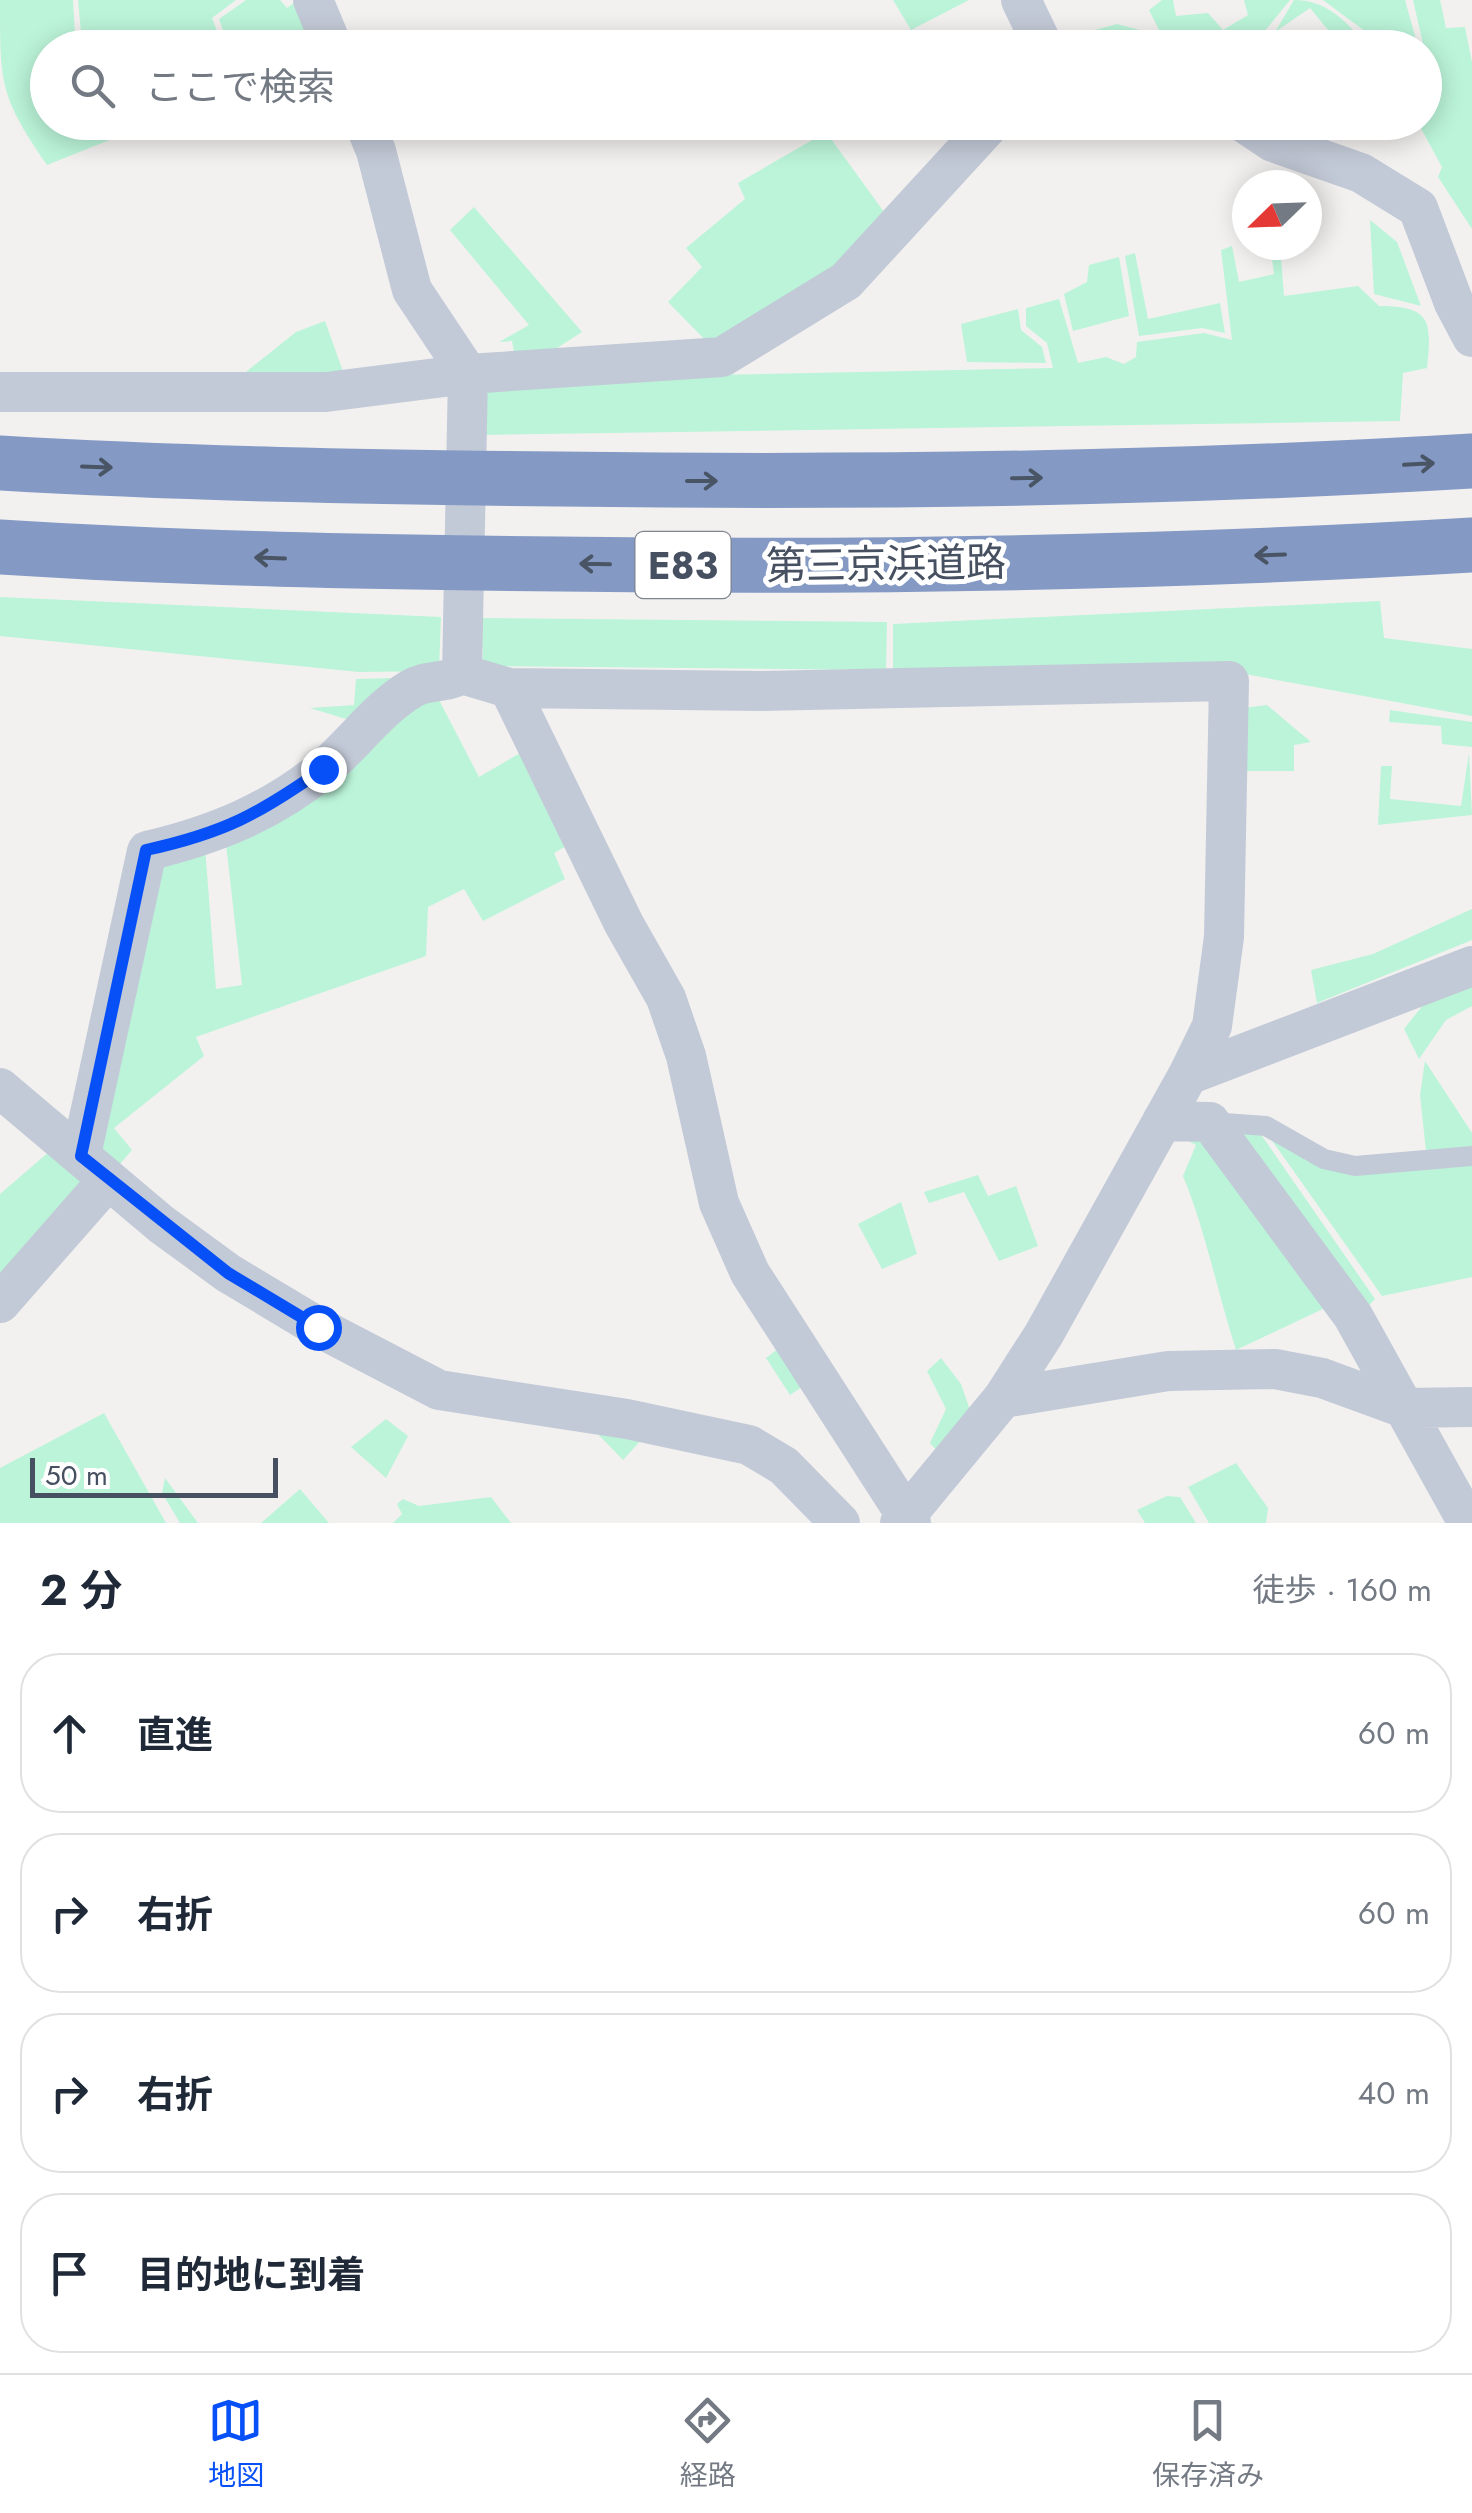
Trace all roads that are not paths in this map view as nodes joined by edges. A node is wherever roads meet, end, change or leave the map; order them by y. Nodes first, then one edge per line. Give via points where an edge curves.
1 (313, 0) edge
2 (1022, 0) edge
3 (326, 30) edge
4 (1036, 30) edge
5 (371, 140) edge
6 (975, 140) edge
7 (1270, 140) edge
8 (1472, 337) edge
9 (468, 374) junction
10 (0, 392) edge
11 (1472, 461) edge
12 (0, 462) edge
13 (1472, 545) edge
14 (0, 547) edge
15 (462, 674) junction
16 (510, 688) junction
17 (1472, 966) edge
18 (1188, 1075) junction
19 (0, 1088) edge
20 (1162, 1121) junction
21 (1210, 1122) junction
22 (1472, 1156) edge
23 (95, 1168) junction
24 (0, 1303) edge
25 (1003, 1398) junction
26 (1472, 1407) edge
27 (1404, 1408) junction
28 (906, 1520) edge
29 (840, 1523) edge
30 (1468, 1523) edge

1 - 3 street
2 - 4 street
5 - 9 street via 412,290
6 - 9 street via 846,280 722,356
7 - 8 street via 1361,173 1418,208
9 - 10 street via 326,392
9 - 15 street
12 -> 11 highway, 第三京浜道路 / E83 via 710,481 1027,479
13 -> 14 highway, 第三京浜道路 / E83 via 710,566 364,562
15 - 16 street
15 - 23 street via 410,689 323,769 258,814 210,836 146,850
16 - 18 street via 760,691 1229,681 1224,937 1212,1026
16 - 28 street via 666,998 720,1203 750,1273
17 - 18 street
18 - 20 street
19 - 23 street
20 - 21 street
20 - 25 street
21 - 22 lane via 1266,1126 1324,1159 1355,1166
21 - 27 street via 1353,1316
23 - 24 street
23 - 29 street via 228,1273 439,1390 748,1445 784,1466
25 - 27 street via 1168,1371 1275,1369
25 - 28 street
26 - 27 street
27 - 30 street

